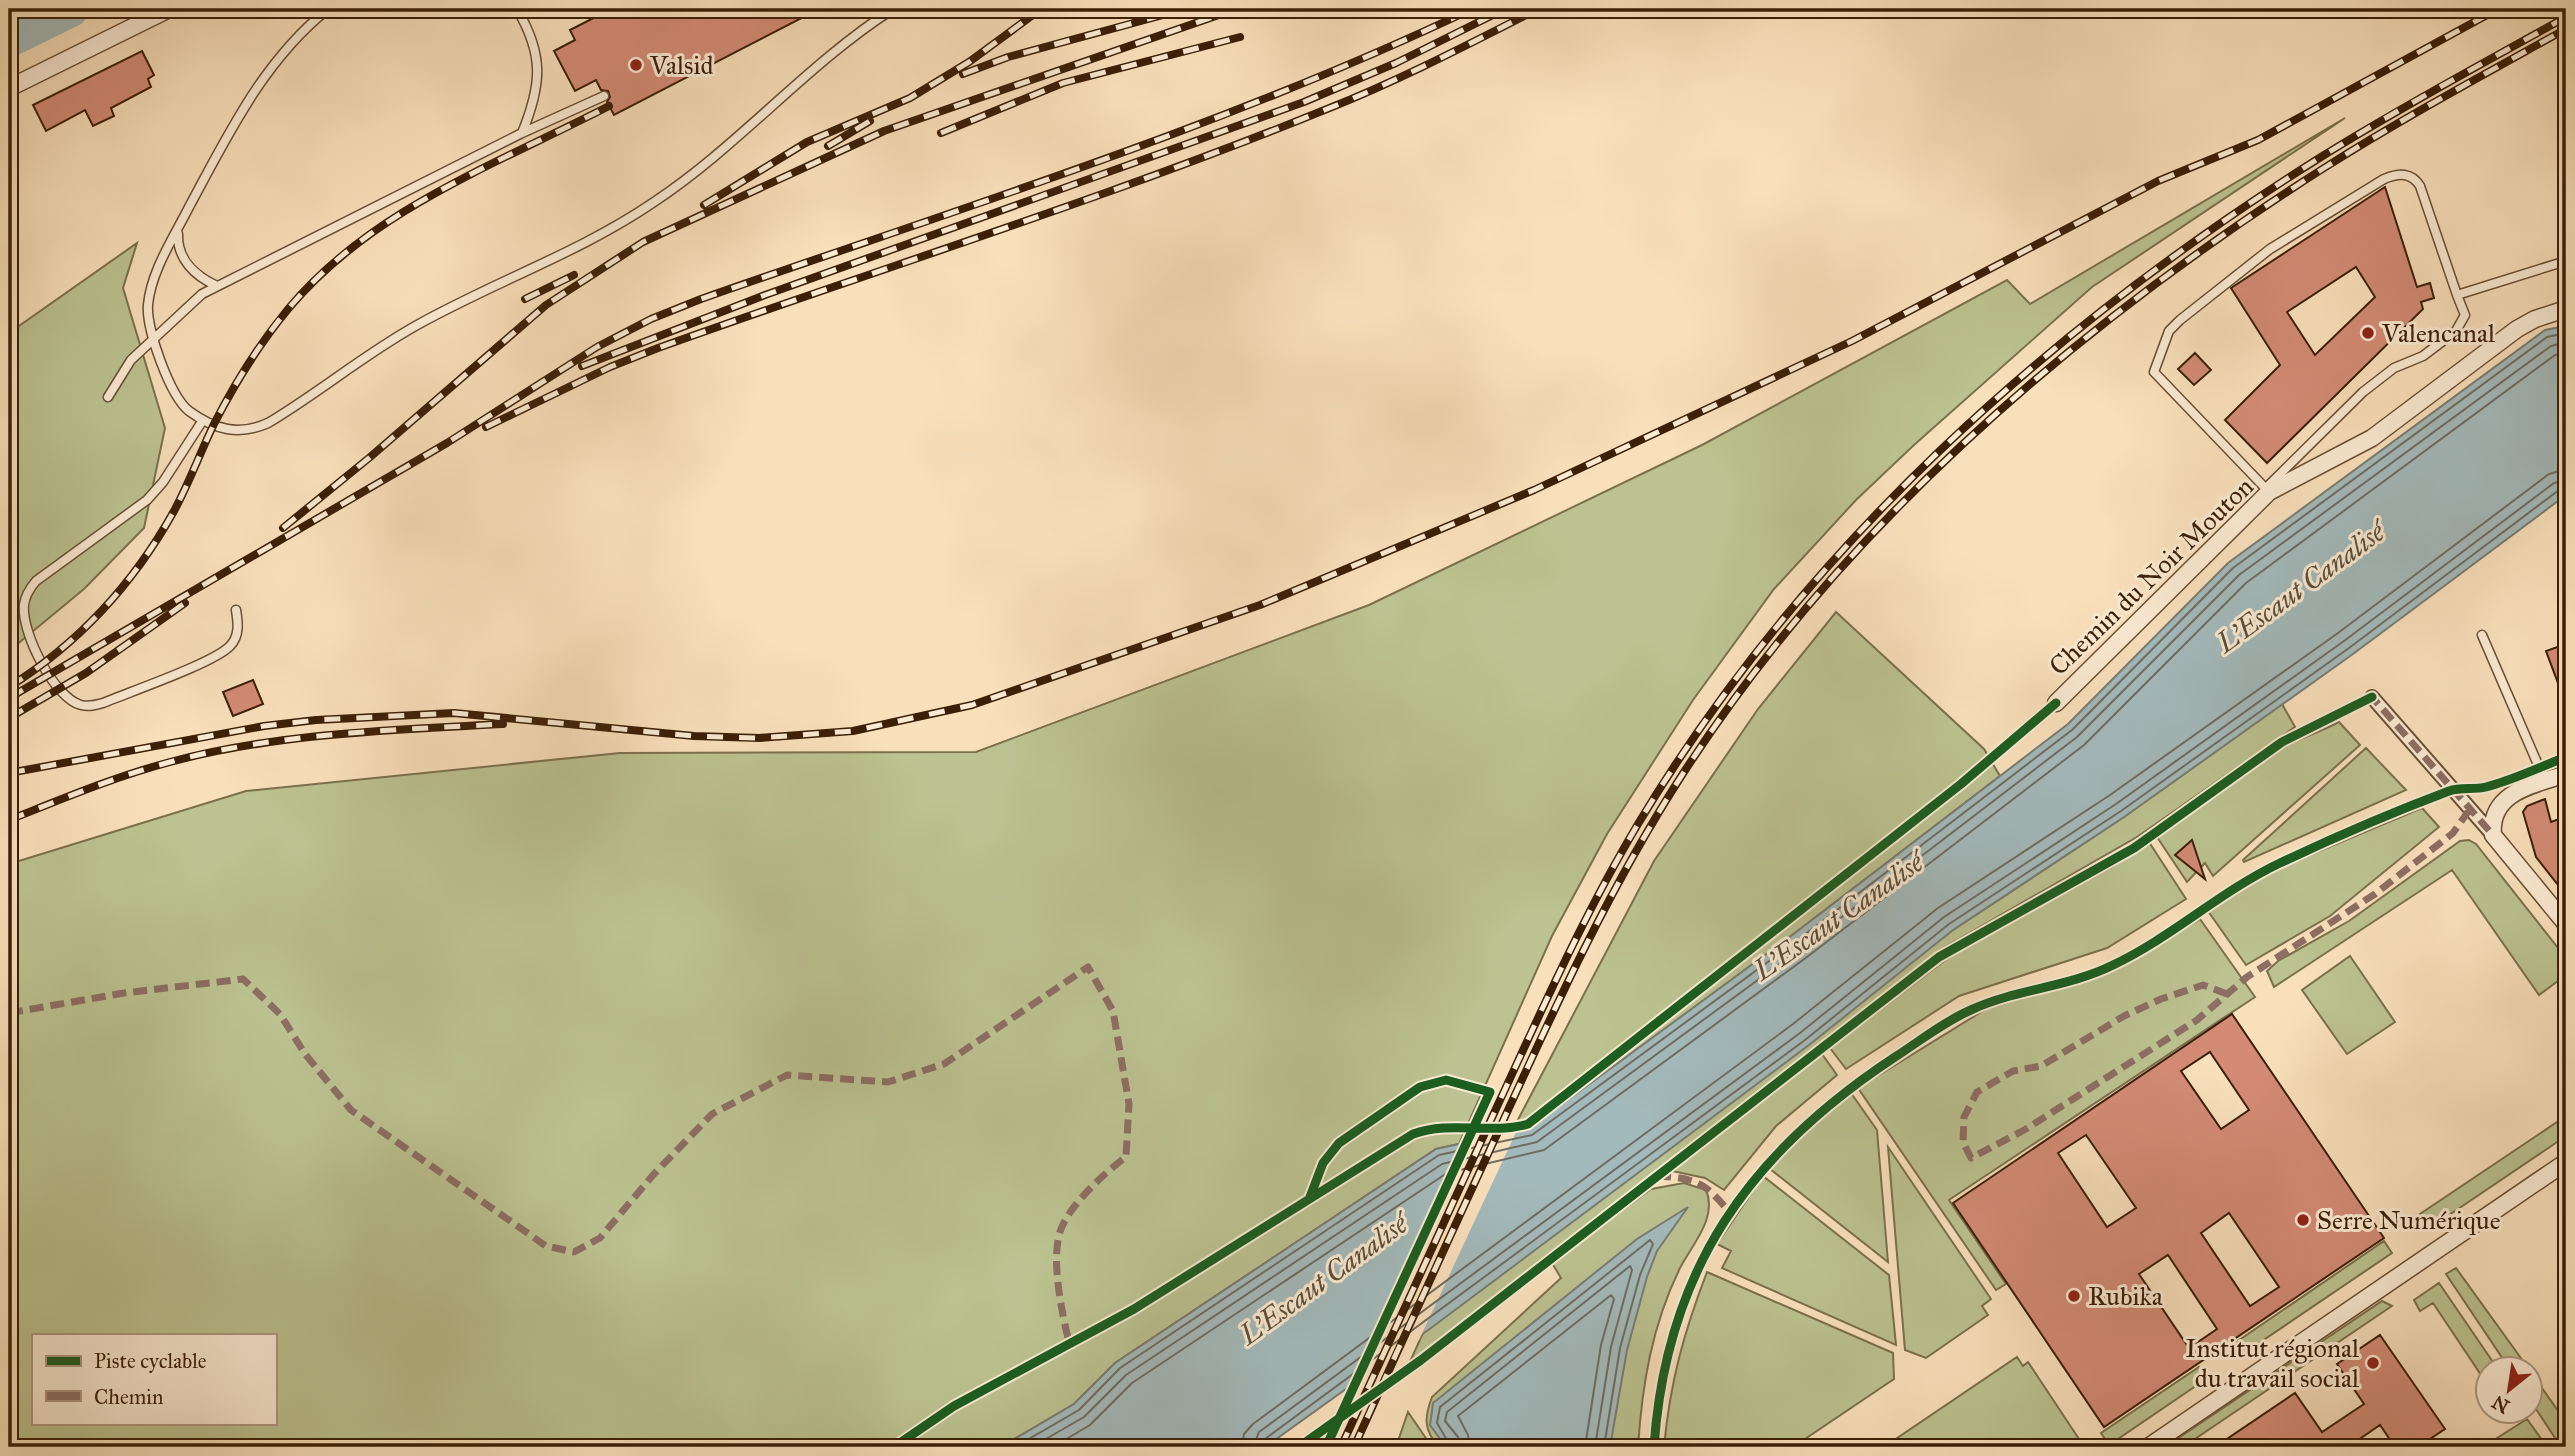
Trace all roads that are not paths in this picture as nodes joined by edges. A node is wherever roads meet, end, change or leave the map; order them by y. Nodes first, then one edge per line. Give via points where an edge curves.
1 (169, 9) edge
2 (328, 9) edge
3 (517, 9) edge
4 (893, 9) edge
5 (9, 88) edge
6 (604, 96) dead end
7 (523, 133) junction
8 (178, 228) junction
9 (2566, 261) edge
10 (217, 286) junction
11 (2457, 295) junction
12 (2566, 309) edge
13 (155, 340) junction
14 (108, 397) dead end
15 (203, 420) junction
16 (2267, 490) junction
17 (236, 610) dead end
18 (2482, 635) dead end
19 (2372, 697) dead end
20 (2056, 703) dead end
21 (2566, 774) edge
22 (2545, 781) junction
23 (2493, 835) junction
24 (2566, 924) edge
25 (2566, 1162) edge
26 (2148, 1447) edge

1 - 5 street
2 - 8 lane via 292,41 259,83
3 - 7 lane via 533,41 538,67 533,107
4 - 15 lane via 827,59 718,157 634,215 418,324 268,423 236,432
6 - 7 lane
7 - 10 lane
8 - 10 lane via 178,243 192,271
8 - 13 lane via 150,294 149,318
9 - 11 lane
10 - 13 lane via 181,310
11 - 16 lane via 2465,315 2456,331 2363,392
11 - 16 lane via 2420,186 2403,174 2384,179 2296,231 2174,326 2154,372
12 - 16 street, Chemin du Noir Mouton via 2517,330 2358,447
13 - 14 lane via 131,360
13 - 15 lane via 173,392 185,408
15 - 17 lane via 147,500 36,581 24,606 26,629 66,696 88,706 166,677 230,646 239,628
16 - 20 street, Chemin du Noir Mouton
18 - 22 lane
19 - 23 street
21 - 22 street
22 - 23 street via 2501,801
23 - 24 street
25 - 26 street

